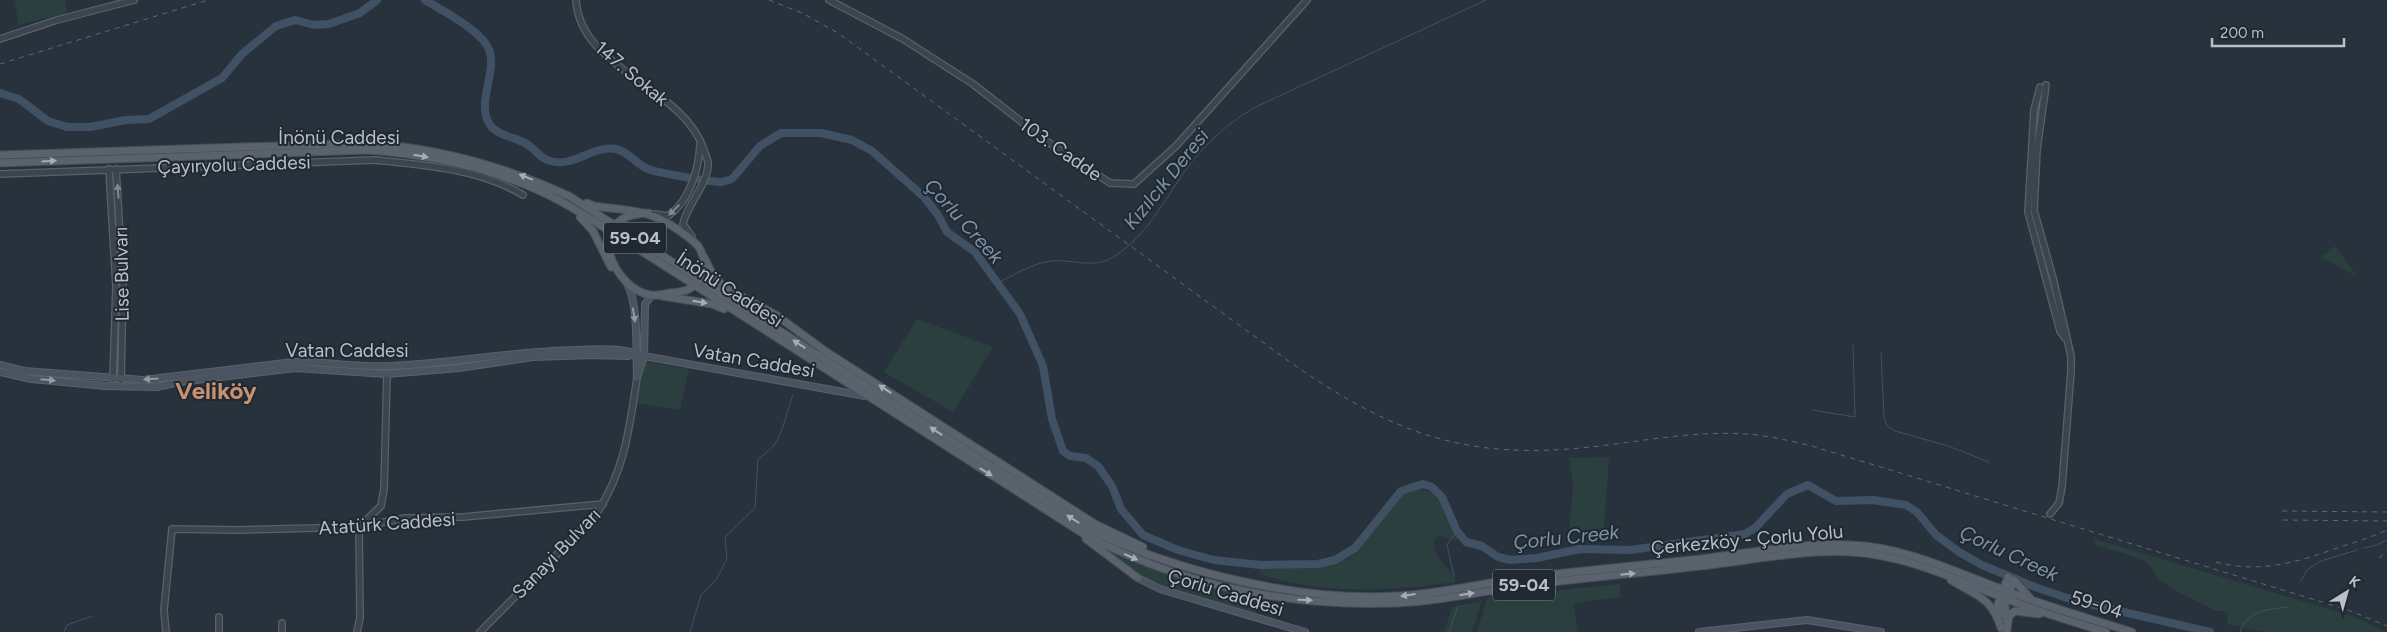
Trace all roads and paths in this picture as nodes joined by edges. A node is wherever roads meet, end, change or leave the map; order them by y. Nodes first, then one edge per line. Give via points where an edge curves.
1 (134, 0) edge
2 (576, 0) edge
3 (828, 0) edge
4 (1307, 0) edge
5 (0, 39) edge
6 (2043, 86) dead end
7 (701, 140) junction
8 (0, 155) edge
9 (0, 163) edge
10 (108, 169) junction
11 (116, 169) junction
12 (0, 174) edge
13 (523, 195) dead end
14 (569, 196) junction
15 (565, 203) junction
16 (649, 213) junction
17 (615, 225) junction
18 (610, 231) junction
19 (698, 246) junction
20 (622, 277) junction
21 (697, 282) junction
22 (722, 286) junction
23 (652, 295) junction
24 (769, 329) junction
25 (635, 355) junction
26 (644, 356) junction
27 (0, 365) edge
28 (381, 366) junction
29 (0, 372) edge
30 (384, 374) junction
31 (637, 378) junction
32 (113, 379) junction
33 (121, 380) junction
34 (870, 398) junction
35 (602, 504) junction
36 (2050, 514) dead end
37 (1058, 518) junction
38 (359, 527) junction
39 (1939, 568) junction
40 (1198, 570) junction
41 (1138, 578) joint
42 (2011, 578) junction
43 (1984, 582) junction
44 (2005, 594) junction
45 (2033, 600) junction
46 (2056, 616) junction
47 (219, 617) dead end
48 (282, 623) dead end
49 (2004, 630) edge
50 (166, 632) edge
51 (219, 632) edge
52 (282, 632) edge
53 (357, 632) edge
54 (480, 632) edge
55 (1305, 632) edge
56 (1699, 632) edge
57 (1881, 632) edge
58 (2106, 632) edge
59 (2132, 632) edge

1 - 5 street
2 - 7 street, 147. Sokak via 579,21 588,35 623,69 680,113
3 - 4 street, 103. Cadde via 903,39 1110,183 1134,184 1176,146
6 - 36 street via 2034,210 2070,356 2062,487 2058,503
7 -> 16 street via 697,170 679,205 672,213 663,216
7 - 19 street, 147. Sokak via 709,164 683,224
14 -> 8 main road, 59-04 via 514,172 476,160 380,144
9 -> 15 main road, İnönü Caddesi / 59-04 via 329,150 384,151 474,167
10 - 11 street, Çayıryolu Caddesi
10 - 12 street, Çayıryolu Caddesi
10 - 32 street, Lise Bulvarı via 116,286
11 - 13 street, Çayıryolu Caddesi via 375,160 466,174 508,186
33 -> 11 street, Lise Bulvarı via 123,280
14 - 16 main road via 594,206
14 - 17 main road, 59-04
15 - 18 main road, İnönü Caddesi / 59-04
15 - 20 main road via 588,224 612,268
16 - 17 main road via 622,218
16 - 19 main road via 682,232
17 - 18 main road
17 - 21 main road, 59-04
18 - 20 main road via 611,255
18 - 21 main road, İnönü Caddesi / 59-04
19 - 21 main road via 703,263
19 - 22 main road
20 - 23 main road
20 -> 25 main road via 632,294
21 - 23 main road via 686,291
21 - 24 main road, İnönü Caddesi / 59-04
22 - 24 main road
40 -> 22 main road via 1095,524 825,351 776,315
23 -> 24 main road via 712,304
23 - 26 main road via 645,304
24 - 34 main road, İnönü Caddesi / 59-04
40 -> 24 main road, 59-04 via 1091,530
25 - 26 main road, Vatan Caddesi
25 - 28 main road, Vatan Caddesi via 629,351 608,349 530,351 460,362
25 - 30 main road, Vatan Caddesi via 533,357
25 - 31 main road
26 - 31 main road
26 - 34 main road, Vatan Caddesi via 853,392
27 - 32 main road, Vatan Caddesi via 24,371
28 - 30 main road
28 -> 33 main road, Vatan Caddesi via 293,362 169,378
29 -> 30 main road, Vatan Caddesi via 47,380 156,388 180,382 295,368
30 - 38 street via 381,506
31 - 35 street, Sanayi Bulvarı via 621,465
32 - 33 main road, Vatan Caddesi
34 -> 37 main road, İnönü Caddesi / 59-04
35 - 38 street, Atatürk Caddesi via 463,517 405,518
35 - 54 street, Sanayi Bulvarı via 595,516
37 -> 39 main road, 59-04 via 1114,550 1167,571 1236,591 1291,600 1398,603 1827,552 1863,553
37 - 41 main road
38 - 50 street, Atatürk Caddesi via 172,529 164,610
38 - 53 street via 360,618
39 -> 40 main road, Çerkezköy - Çorlu Yolu / 59-04 via 1885,549 1850,544 1827,545 1520,578 1398,596 1292,590
39 - 43 main road, 59-04 / 59-04
39 - 44 main road, 59-04
39 - 49 main road via 1989,603
41 - 55 main road, Çorlu Caddesi via 1160,589
42 - 43 main road
42 - 44 main road
42 - 45 main road
43 - 44 main road, 59-04 / 59-04
44 - 45 main road, 59-04 / 59-04
44 - 46 main road, 59-04
44 - 49 main road via 1998,604
45 - 59 main road, 59-04 / 59-04
46 - 49 main road via 2015,611 2009,616
46 - 58 main road, 59-04
47 - 51 street
48 - 52 street
56 - 57 main road via 1807,620

